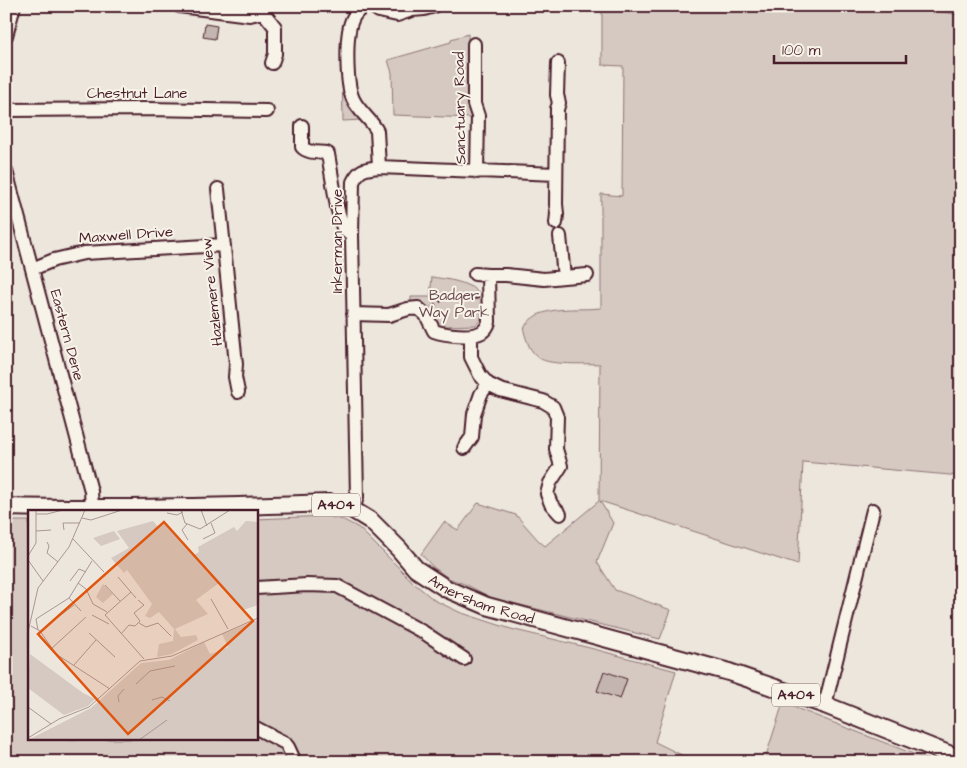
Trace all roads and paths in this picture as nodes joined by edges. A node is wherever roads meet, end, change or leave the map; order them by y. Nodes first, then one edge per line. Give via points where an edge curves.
1 (14, 6) edge
2 (179, 6) edge
3 (364, 6) edge
4 (372, 6) edge
5 (434, 6) edge
6 (264, 9) edge
7 (6, 36) edge
8 (474, 44) dead end
9 (272, 63) dead end
10 (558, 63) dead end
11 (6, 110) edge
12 (267, 110) dead end
13 (302, 126) dead end
14 (379, 167) junction
15 (6, 171) edge
16 (477, 172) junction
17 (556, 174) junction
18 (218, 189) dead end
19 (556, 223) dead end
20 (352, 235) junction
21 (560, 236) dead end
22 (224, 245) junction
23 (32, 269) junction
24 (474, 274) dead end
25 (488, 275) junction
26 (587, 275) dead end
27 (564, 277) junction
28 (488, 297) junction
29 (353, 314) junction
30 (426, 315) junction
31 (471, 336) junction
32 (488, 384) junction
33 (238, 392) dead end
34 (464, 448) dead end
35 (6, 507) edge
36 (92, 509) junction
37 (353, 510) junction
38 (873, 510) dead end
39 (560, 514) dead end
40 (258, 588) edge
41 (464, 659) dead end
42 (825, 705) junction
43 (258, 729) edge
44 (961, 759) edge
45 (295, 762) edge

1 - 7 street
2 - 6 street via 250,15
3 - 14 street via 353,17 349,30 348,78 353,99 377,131
4 - 5 street via 379,12 397,14
6 - 9 street via 275,27
8 - 16 street, Sanctuary Road
10 - 17 street
11 - 12 street, Chestnut Lane
13 - 20 street via 303,149 328,154 343,228
14 - 16 street, Inkerman Drive
14 - 20 street, Inkerman Drive via 356,174
15 - 23 street, Eastern Dene
16 - 17 street, Inkerman Drive
17 - 19 street
18 - 22 street, Hazlemere View
20 - 29 street, Inkerman Drive
21 - 27 street
22 - 23 street, Maxwell Drive via 84,253
22 - 33 street, Hazlemere View
23 - 36 street, Eastern Dene via 91,491
24 - 25 street
25 - 27 street via 544,279
25 - 28 street
26 - 27 street
28 - 30 path via 443,300
28 - 31 street via 487,327
29 - 30 street via 389,315 418,308
29 - 37 street, Inkerman Drive via 357,497
30 - 31 street via 434,331
31 - 32 street via 470,357
32 - 34 street via 474,414 472,437
32 - 39 street via 543,400 553,408 557,417 556,449 561,466 546,494
35 - 36 main road, Amersham Road / A404
36 - 37 main road, Amersham Road / A404 via 330,503
37 - 42 main road, Amersham Road / A404 via 371,522 416,569 447,589 487,606 728,672
38 - 42 street
40 - 41 street via 337,586 423,632
42 - 44 main road, Amersham Road / A404
43 - 45 street via 285,743

